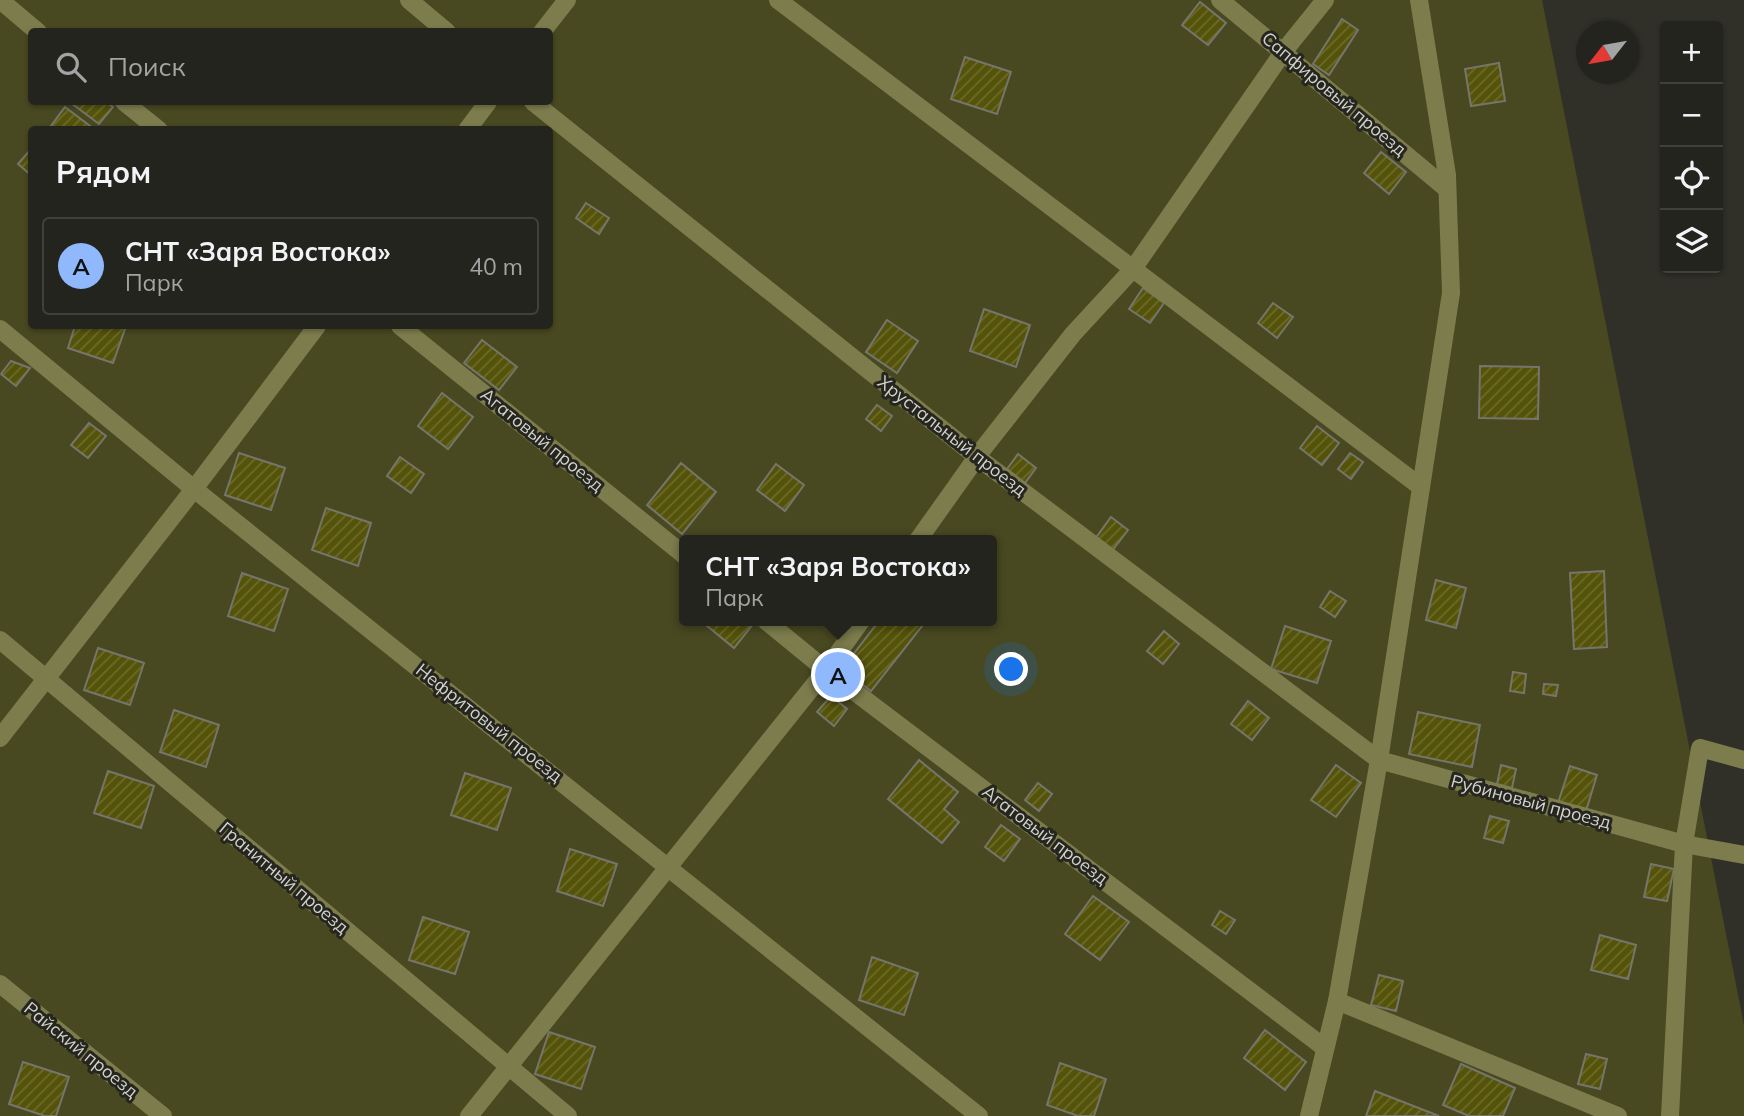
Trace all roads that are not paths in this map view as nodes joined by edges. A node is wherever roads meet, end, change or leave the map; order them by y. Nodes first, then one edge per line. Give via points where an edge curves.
1 (0, 0) edge
2 (409, 0) edge
3 (567, 0) edge
4 (778, 0) edge
5 (1220, 0) edge
6 (1325, 0) edge
7 (1419, 0) edge
8 (33, 28) edge
9 (442, 28) edge
10 (545, 28) edge
11 (1284, 51) junction
12 (128, 105) edge
13 (486, 105) edge
14 (537, 105) edge
15 (154, 126) edge
16 (470, 126) edge
17 (1447, 189) junction
18 (1133, 269) junction
19 (0, 329) edge
20 (315, 329) edge
21 (404, 329) edge
22 (976, 457) junction
23 (1421, 487) junction
24 (194, 489) junction
25 (921, 535) edge
26 (679, 551) edge
27 (772, 626) edge
28 (857, 626) edge
29 (0, 640) edge
30 (826, 670) junction
31 (47, 678) junction
32 (0, 738) edge
33 (1379, 760) junction
34 (1744, 760) edge
35 (1684, 844) junction
36 (1744, 855) edge
37 (668, 866) junction
38 (0, 985) edge
39 (1337, 1002) junction
40 (1325, 1048) junction
41 (509, 1067) junction
42 (163, 1116) edge
43 (469, 1116) edge
44 (568, 1116) edge
45 (979, 1116) edge
46 (1309, 1116) edge
47 (1618, 1116) edge
48 (1671, 1116) edge

1 - 8 street
2 - 9 street
3 - 10 street
4 - 18 street
5 - 11 street, Сапфировый проезд
6 - 11 street
7 - 17 street
11 - 17 street, Сапфировый проезд
11 - 18 street
12 - 15 street
13 - 16 street
14 - 22 street, Хрустальный проезд
17 - 23 street via 1451,293
18 - 22 street via 1073,334
18 - 23 street
19 - 24 street, Нефритовый проезд
20 - 24 street
21 - 26 street, Агатовый проезд
22 - 25 street
22 - 33 street, Хрустальный проезд
23 - 33 street
24 - 31 street
24 - 37 street, Нефритовый проезд
27 - 30 street, Агатовый проезд
28 - 30 street
29 - 31 street, Гранитный проезд
30 - 37 street
30 - 40 street, Агатовый проезд
31 - 32 street
31 - 41 street, Гранитный проезд
33 - 35 street, Рубиновый проезд
33 - 39 street
34 - 35 street via 1700,748
35 - 36 street, Рубиновый проезд
35 - 48 street
37 - 41 street
37 - 45 street, Нефритовый проезд
38 - 42 street, Райский проезд
39 - 40 street
39 - 47 street
40 - 46 street
41 - 43 street
41 - 44 street, Гранитный проезд

